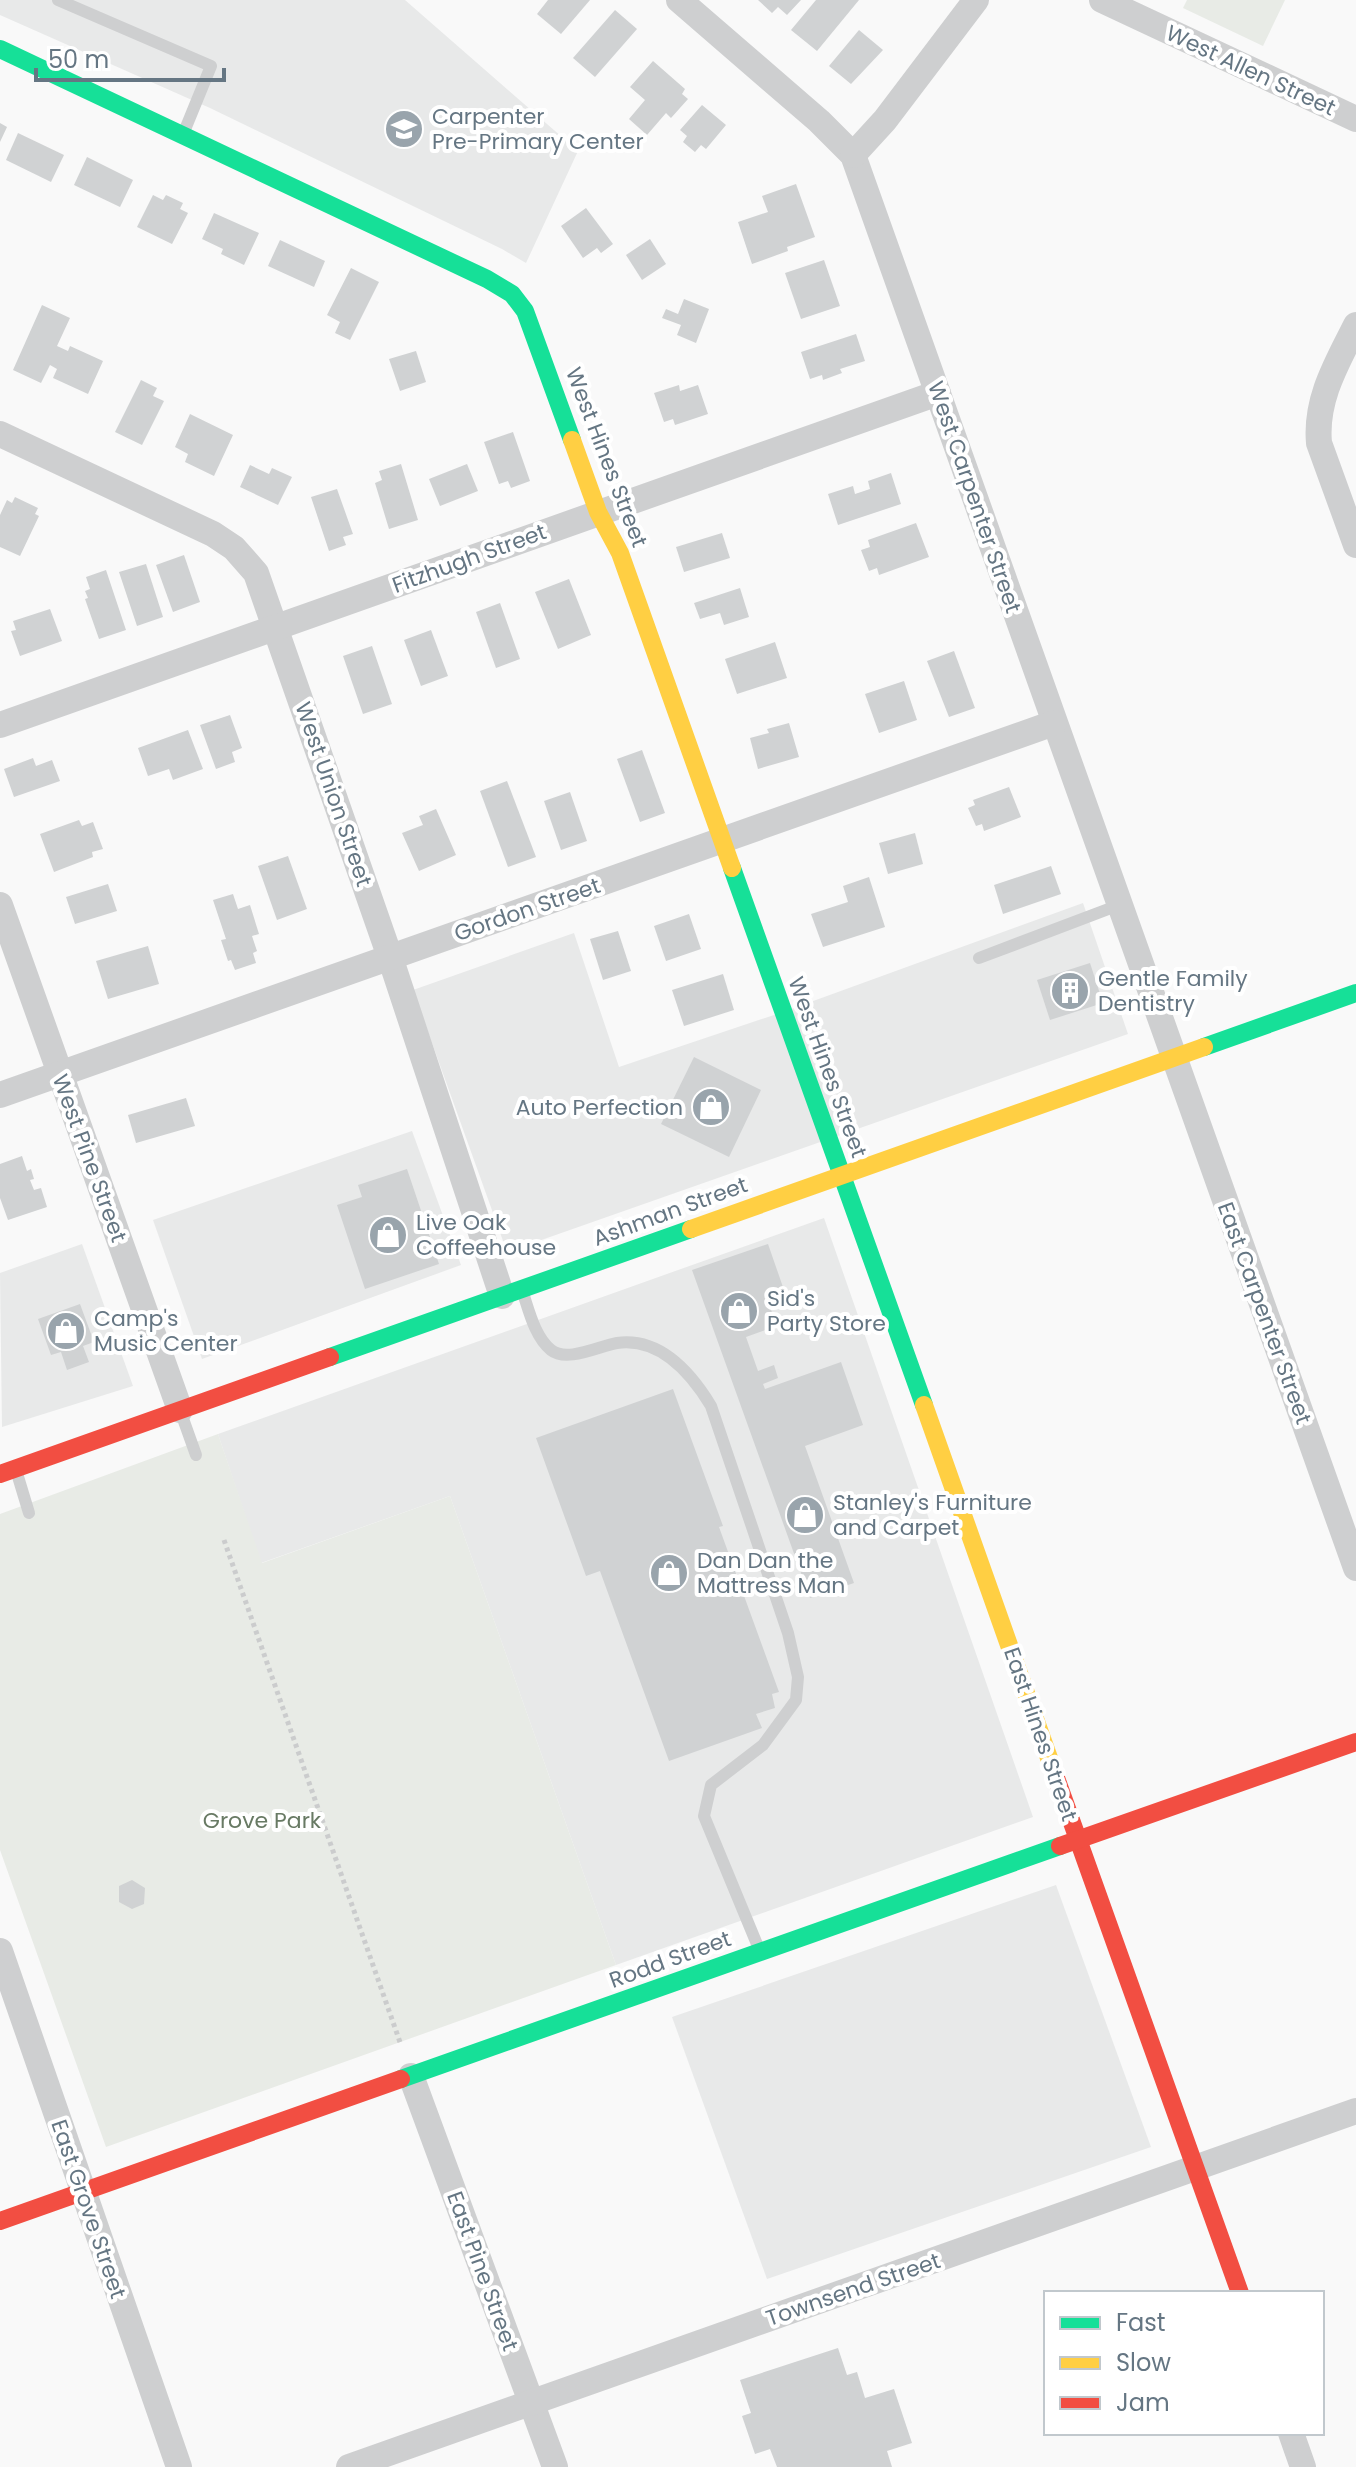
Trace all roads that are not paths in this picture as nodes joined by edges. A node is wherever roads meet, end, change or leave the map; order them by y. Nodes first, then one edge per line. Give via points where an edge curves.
1 (58, 0) edge
2 (679, 0) edge
3 (976, 0) edge
4 (1102, 0) edge
5 (0, 49) edge
6 (1356, 119) edge
7 (183, 135) junction
8 (853, 155) junction
9 (1356, 325) edge
10 (938, 393) junction
11 (0, 434) edge
12 (598, 512) junction
13 (1356, 545) edge
14 (276, 627) junction
15 (1054, 723) junction
16 (0, 725) edge
17 (722, 840) junction
18 (0, 905) edge
19 (1119, 905) junction
20 (390, 957) junction
21 (979, 958) dead end
22 (1356, 993) edge
23 (1174, 1058) junction
24 (60, 1074) junction
25 (0, 1095) edge
26 (841, 1176) junction
27 (512, 1292) junction
28 (180, 1410) junction
29 (196, 1455) dead end
30 (8, 1471) edge
31 (29, 1513) dead end
32 (1356, 1568) edge
33 (1356, 1742) edge
34 (1078, 1840) junction
35 (0, 1951) edge
36 (760, 1952) junction
37 (411, 2076) junction
38 (1356, 2111) edge
39 (1196, 2168) junction
40 (83, 2191) junction
41 (0, 2221) edge
42 (1239, 2291) edge
43 (532, 2402) junction
44 (1292, 2435) edge
45 (179, 2467) edge
46 (349, 2467) edge
47 (555, 2467) edge
48 (1303, 2467) edge

1 - 7 lane via 211,66
2 - 8 street, West Carpenter Street
3 - 8 street
4 - 6 street, West Allen Street
5 - 7 street, West Hines Street
7 - 12 street, West Hines Street via 512,294 534,333
8 - 10 street, West Carpenter Street
9 - 13 street via 1326,387 1317,426
10 - 12 street, Fitzhugh Street
10 - 15 street, West Carpenter Street
11 - 14 street, West Union Street via 224,540 256,573
12 - 14 street, Fitzhugh Street
12 - 17 street, West Hines Street via 620,553
14 - 16 street, Fitzhugh Street
14 - 20 street, West Union Street
15 - 17 street, Gordon Street
15 - 19 street, West Carpenter Street
17 - 20 street, Gordon Street
17 - 26 street, West Hines Street
18 - 24 street, West Pine Street
19 - 21 lane
19 - 23 street, West Carpenter Street
20 - 24 street, Gordon Street
20 - 27 street, West Union Street
22 - 23 street, Ashman Street
23 - 26 street, Ashman Street
23 - 32 street, East Carpenter Street
24 - 25 street, Gordon Street
24 - 28 street, West Pine Street
26 - 27 street, Ashman Street
26 - 34 street, East Hines Street
27 - 28 street, Ashman Street
27 - 36 lane via 551,1350 564,1356 620,1343 645,1346 693,1376 711,1406 798,1677 796,1700 763,1745 711,1785 704,1816
28 - 29 lane
28 - 30 street, Ashman Street
30 - 31 lane
33 - 34 street, Rodd Street
34 - 36 street, Rodd Street
34 - 39 street, East Hines Street
35 - 40 street, East Grove Street
36 - 37 street, Rodd Street
37 - 40 street, Rodd Street
37 - 43 street, East Pine Street
38 - 39 street, Townsend Street
39 - 42 street, East Hines Street
39 - 43 street, Townsend Street
40 - 41 street, Rodd Street
40 - 45 street, East Grove Street
43 - 46 street, Townsend Street
43 - 47 street, East Pine Street
44 - 48 street

